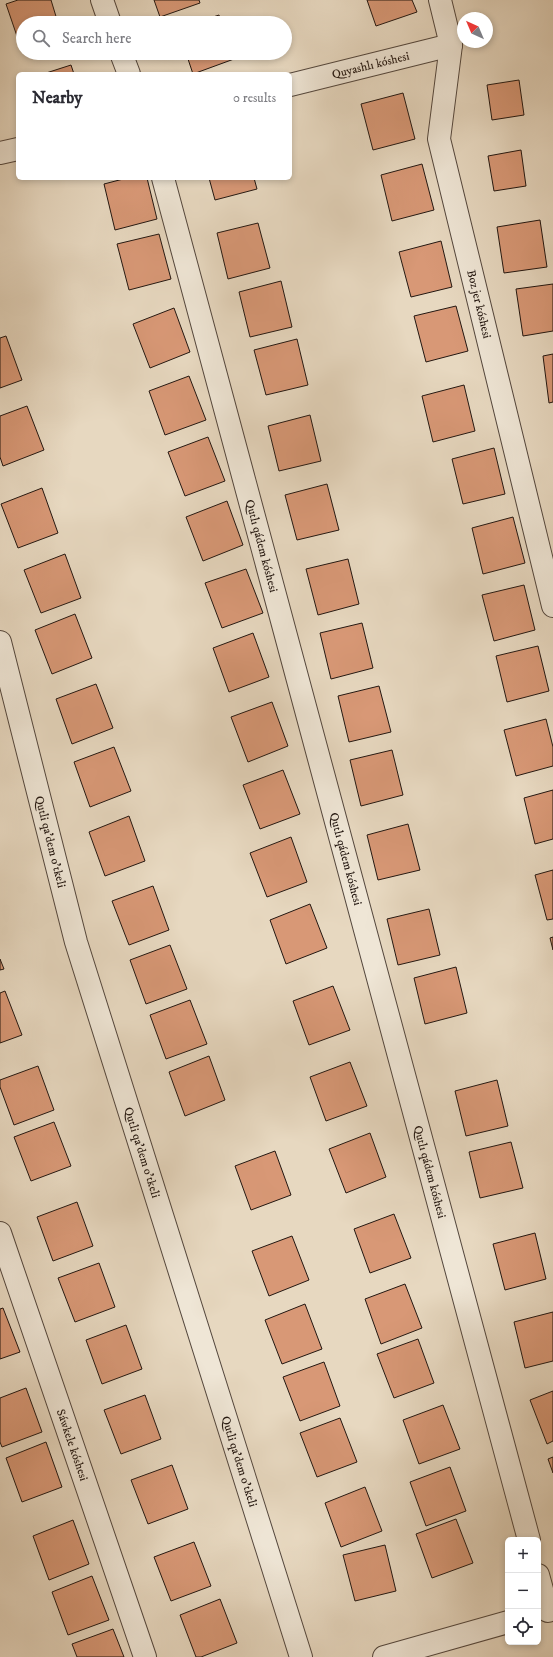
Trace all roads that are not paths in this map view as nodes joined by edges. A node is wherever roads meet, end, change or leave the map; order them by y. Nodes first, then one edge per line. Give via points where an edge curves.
1 (102, 0) edge
2 (440, 0) edge
3 (108, 16) edge
4 (451, 45) junction
5 (124, 60) edge
6 (128, 72) edge
7 (292, 85) edge
8 (16, 149) edge
9 (0, 153) edge
10 (164, 180) edge
11 (553, 606) edge
12 (0, 642) edge
13 (0, 1233) edge
14 (528, 1537) edge
15 (541, 1588) edge
16 (546, 1611) edge
17 (505, 1623) edge
18 (145, 1657) edge
19 (301, 1657) edge
20 (384, 1657) edge

1 - 3 street
2 - 4 street, Boz jer kóshesi
4 - 7 street, Quyashlı kóshesi
4 - 11 street, Boz jer kóshesi via 439,139
5 - 6 street
8 - 9 street
10 - 14 street, Qutlı qádem kóshesi
12 - 19 street, Qutli qa'dem o'tkeli via 76,942
13 - 18 street, Sáwkele kóshesi
15 - 16 street
17 - 20 street

